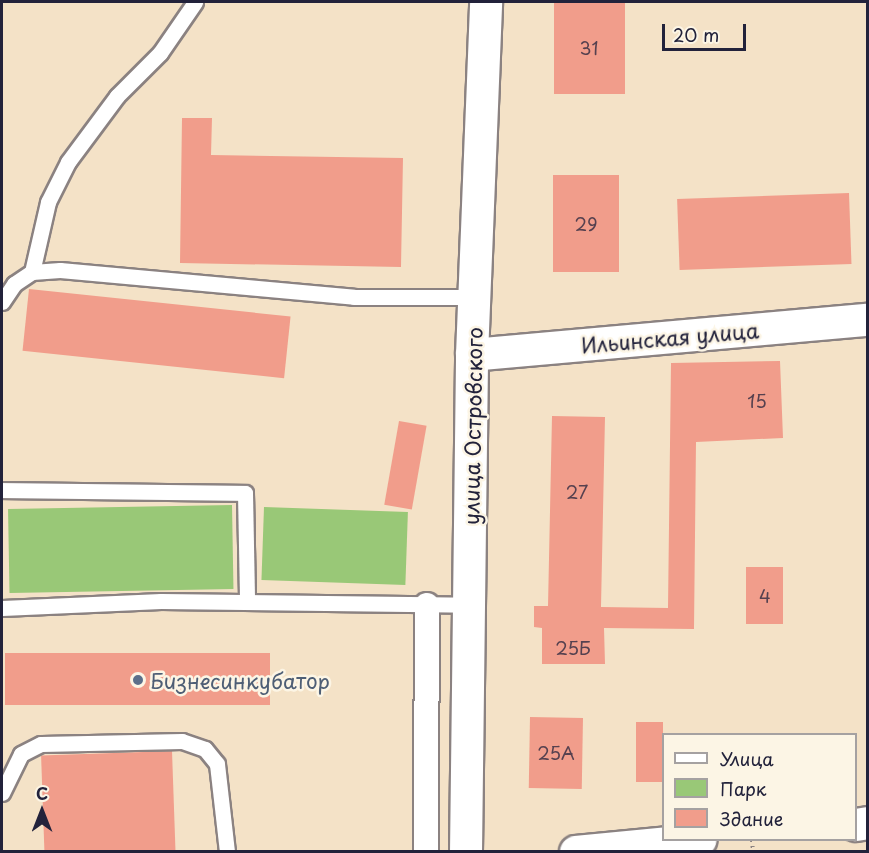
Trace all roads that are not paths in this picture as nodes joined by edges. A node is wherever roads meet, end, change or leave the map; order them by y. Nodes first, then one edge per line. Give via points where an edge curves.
1 (195, 2) edge
2 (486, 2) edge
3 (32, 272) junction
4 (475, 297) junction
5 (2, 302) edge
6 (867, 320) edge
7 (472, 355) junction
8 (2, 490) edge
9 (248, 602) junction
10 (427, 605) junction
11 (470, 605) junction
12 (2, 608) edge
13 (2, 794) edge
14 (690, 841) edge
15 (227, 852) edge
16 (426, 852) edge
17 (466, 852) edge
18 (576, 852) edge

1 - 3 lane via 160,53 117,96 68,162 48,202
2 - 4 street, улица Островского
3 - 4 lane via 60,270 354,297
3 - 5 lane via 14,284
4 - 7 street, улица Островского
6 - 7 street, Ильинская улица
7 - 11 street, улица Островского
8 - 9 lane via 245,493
9 - 10 lane
9 - 12 lane
10 - 11 lane
10 - 16 street
11 - 17 street, улица Островского
13 - 15 lane via 21,754 41,744 182,741 205,749 217,764
14 - 18 street

